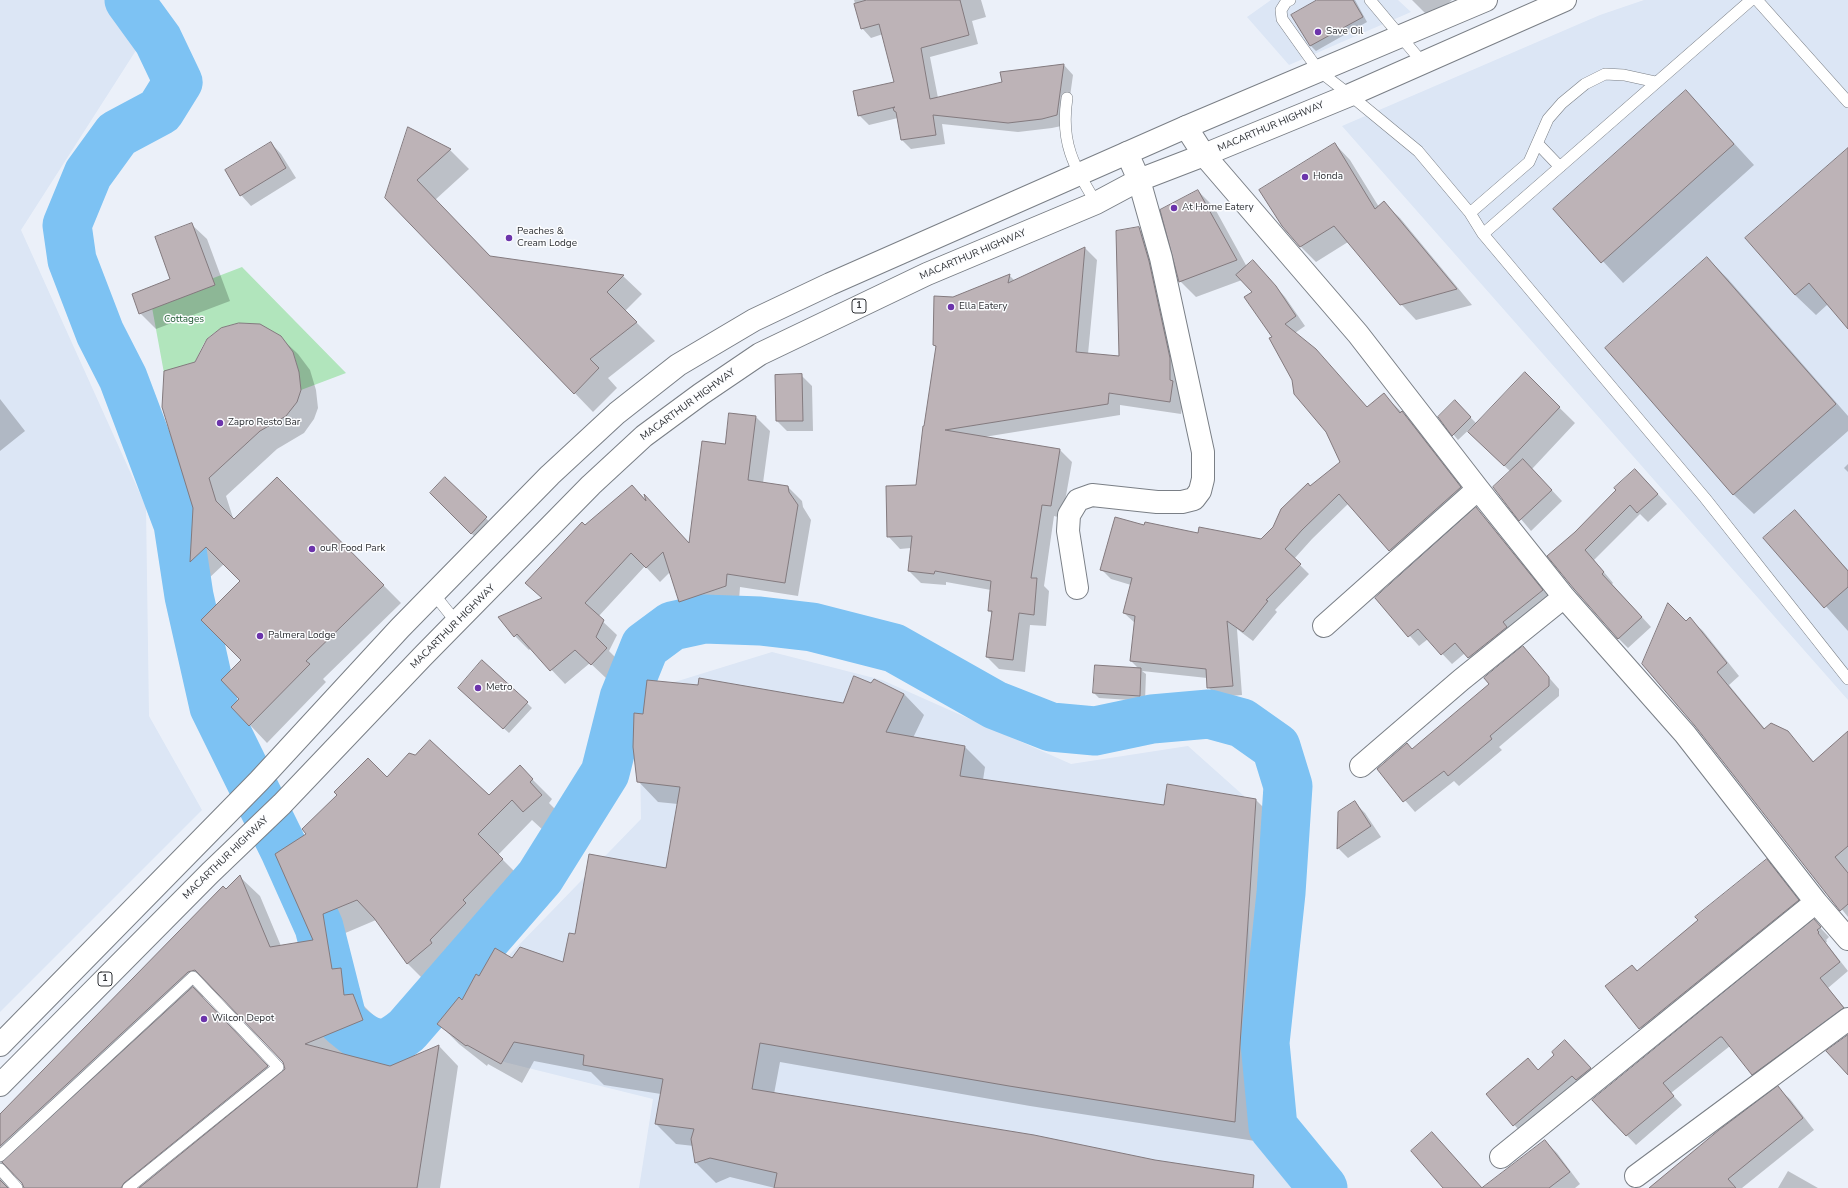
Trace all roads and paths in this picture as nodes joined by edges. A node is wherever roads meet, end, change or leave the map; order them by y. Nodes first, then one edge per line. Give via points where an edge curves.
1 (1290, 0) edge
2 (1370, 0) edge
3 (1486, 0) edge
4 (1565, 0) edge
5 (1751, 0) edge
6 (1757, 0) edge
7 (1401, 36) junction
8 (1422, 62) junction
9 (1319, 71) junction
10 (1656, 82) junction
11 (1350, 95) junction
12 (1067, 98) dead end
13 (1848, 102) edge
14 (1186, 127) junction
15 (1538, 144) junction
16 (1127, 153) junction
17 (1204, 155) junction
18 (1560, 166) junction
19 (1079, 175) junction
20 (1139, 180) junction
21 (1096, 203) junction
22 (1470, 213) junction
23 (1483, 234) junction
24 (1478, 489) junction
25 (1077, 588) dead end
26 (434, 593) junction
27 (1564, 597) junction
28 (457, 623) junction
29 (1324, 626) dead end
30 (1848, 679) edge
31 (1361, 766) dead end
32 (1816, 902) junction
33 (1848, 939) edge
34 (1848, 1019) edge
35 (0, 1045) edge
36 (0, 1085) edge
37 (0, 1156) edge
38 (1501, 1157) dead end
39 (0, 1169) edge
40 (1636, 1176) dead end
41 (17, 1188) edge
42 (128, 1188) edge

1 - 9 lane via 1281,10 1282,19
2 - 7 lane
3 - 7 main road
4 - 8 main road, MACARTHUR HIGHWAY / 1
5 - 10 lane
6 - 13 lane
7 - 8 lane
7 - 9 main road
8 - 11 main road, MACARTHUR HIGHWAY / 1
9 - 11 lane
9 - 14 main road
10 - 15 lane via 1605,74 1585,84 1562,102 1548,119
10 - 18 lane
11 - 17 main road, MACARTHUR HIGHWAY / 1
11 - 22 lane via 1418,151
12 - 19 lane via 1064,114 1068,152
14 - 16 main road
14 - 17 main road
15 - 18 lane
15 - 22 lane via 1529,162
16 - 19 main road
16 - 20 main road
17 - 20 main road, MACARTHUR HIGHWAY / 1
17 - 24 main road via 1358,334
18 - 23 lane
19 - 21 lane
19 - 26 main road via 804,296 754,320 678,365 617,413 550,475
20 - 21 main road, MACARTHUR HIGHWAY / 1
20 - 25 main road via 1161,258 1203,452 1203,479 1194,499 1182,502 1092,495 1078,500 1069,515 1068,531
21 - 28 main road, MACARTHUR HIGHWAY / 1 via 927,274 760,354 644,436 564,512
22 - 23 lane
23 - 30 lane via 1705,498
24 - 27 main road
24 - 29 main road
26 - 28 lane
26 - 35 main road via 259,781
27 - 31 main road via 1461,680
27 - 32 main road via 1685,734
28 - 36 main road, MACARTHUR HIGHWAY / 1 via 282,804
32 - 33 main road
32 - 38 main road
34 - 40 main road
37 - 42 lane via 193,978 278,1067
39 - 41 lane

